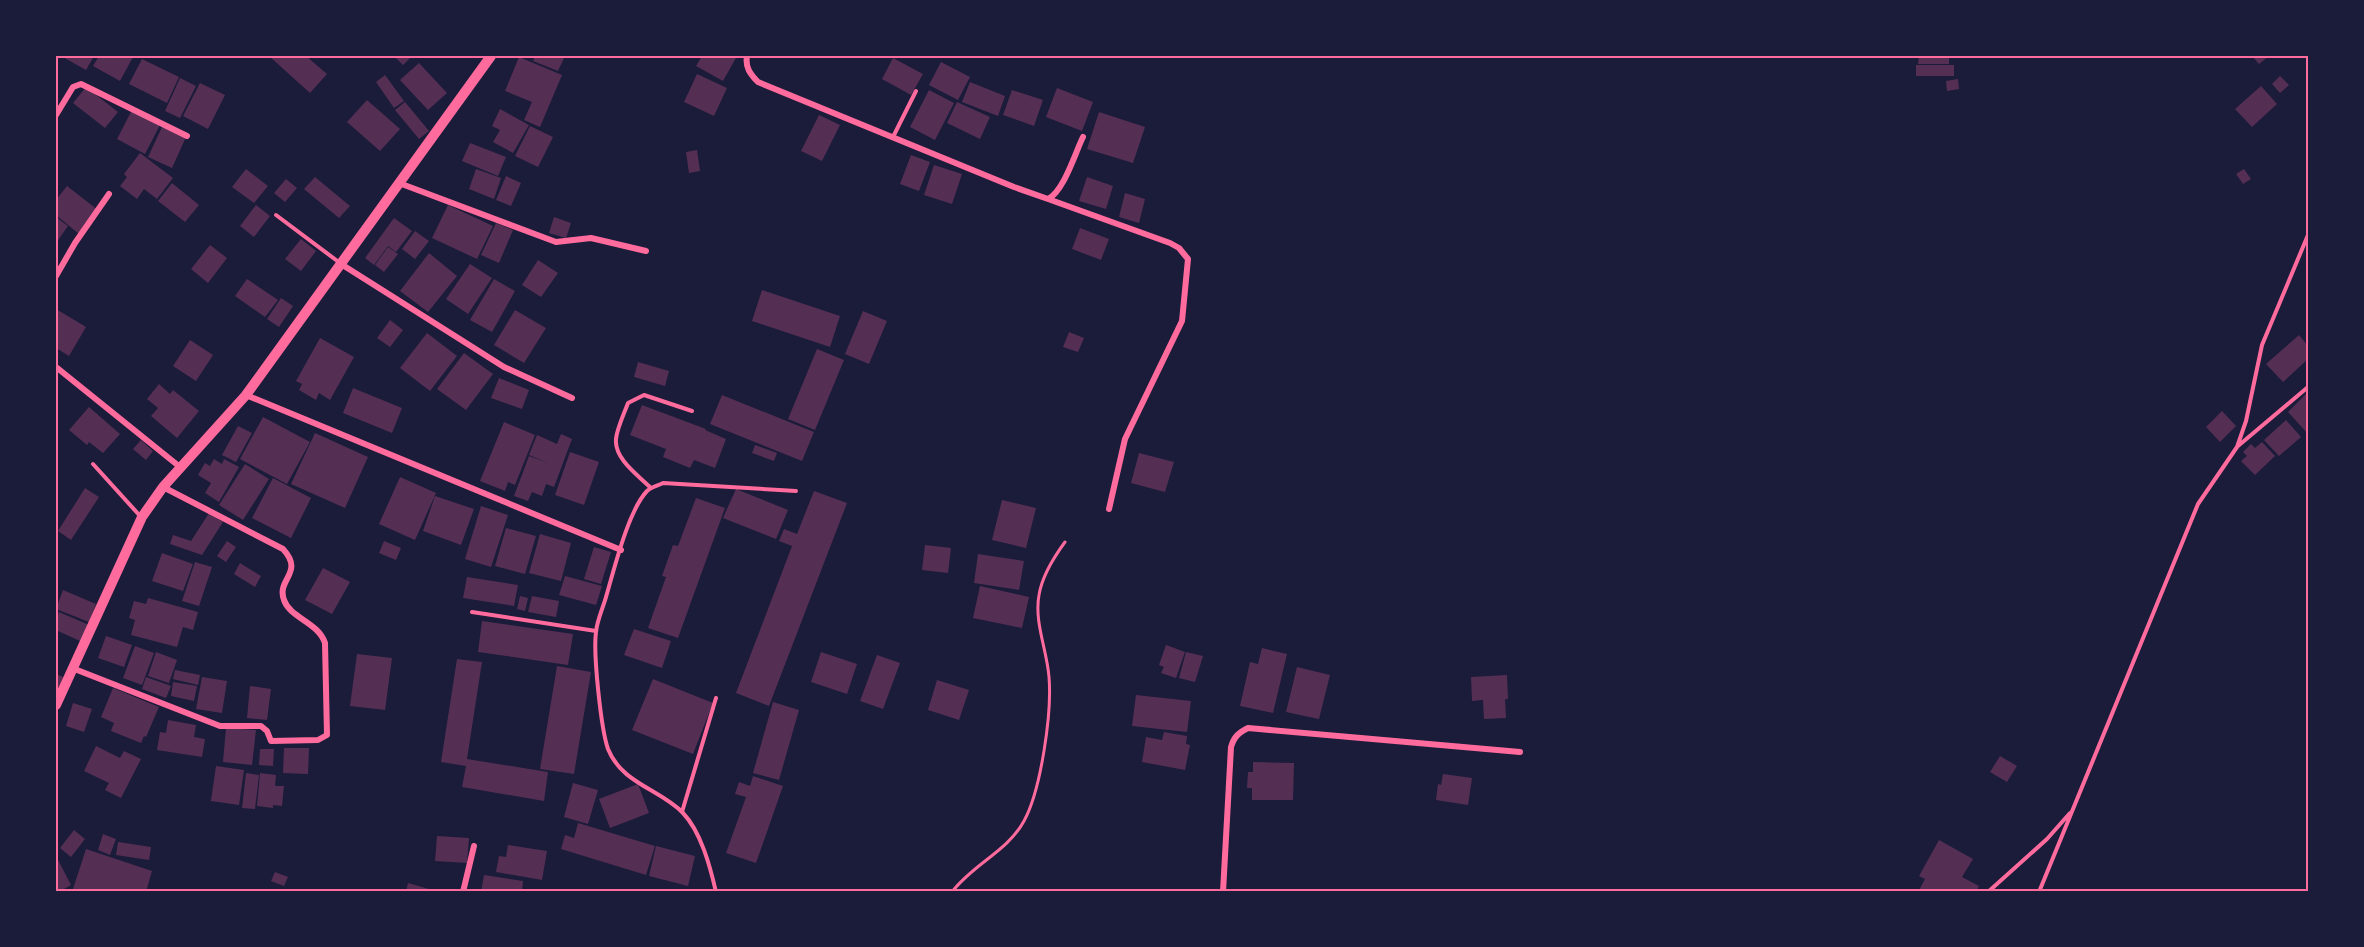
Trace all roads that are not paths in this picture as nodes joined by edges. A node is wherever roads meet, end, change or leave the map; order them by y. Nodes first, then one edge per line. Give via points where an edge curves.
1 (491, 56) edge
2 (747, 56) edge
3 (915, 91) dead end
4 (56, 115) edge
5 (187, 136) dead end
6 (1083, 137) dead end
7 (893, 138) junction
8 (399, 183) junction
9 (109, 194) dead end
10 (1048, 199) junction
11 (276, 215) dead end
12 (2308, 235) edge
13 (646, 251) dead end
14 (341, 264) junction
15 (56, 276) edge
16 (56, 368) edge
17 (2308, 387) edge
18 (246, 395) junction
19 (572, 398) dead end
20 (692, 411) dead end
21 (2237, 447) junction
22 (93, 464) dead end
23 (180, 467) junction
24 (163, 487) junction
25 (651, 488) junction
26 (796, 490) dead end
27 (1110, 508) dead end
28 (142, 517) junction
29 (621, 550) junction
30 (472, 612) dead end
31 (596, 631) junction
32 (72, 669) junction
33 (716, 698) dead end
34 (56, 705) edge
35 (1520, 752) dead end
36 (2072, 811) junction
37 (682, 812) junction
38 (474, 846) dead end
39 (464, 891) edge
40 (716, 891) edge
41 (1223, 891) edge
42 (1988, 891) edge
43 (2039, 891) edge

1 - 8 street
2 - 7 street via 750,74 758,82
3 - 7 lane
4 - 5 street via 73,87 81,84
6 - 10 street via 1060,188
7 - 10 street
8 - 13 street via 556,242 583,237
8 - 14 street
9 - 15 street
10 - 27 street via 1170,243 1188,259 1182,321 1125,439
11 - 14 lane
12 - 21 lane via 2262,345
14 - 18 street
14 - 19 street via 504,368
16 - 23 street
17 - 21 lane
18 - 23 street
18 - 29 street
20 - 25 lane via 644,395 628,403 615,441 622,459
21 - 36 lane via 2198,504
22 - 28 lane
23 - 24 street
24 - 28 street
24 - 32 street via 288,554 293,568 284,589 284,602 318,630 325,643 327,735 318,740 271,741 261,726 213,724
25 - 26 lane via 663,483
25 - 29 lane via 635,512
28 - 32 street
29 - 31 lane
30 - 31 lane
31 - 37 lane via 608,749 630,778
32 - 34 street
33 - 37 lane
35 - 41 street via 1248,728 1234,737 1231,747
36 - 42 lane via 2047,839
36 - 43 lane
37 - 40 lane via 692,823
38 - 39 street

